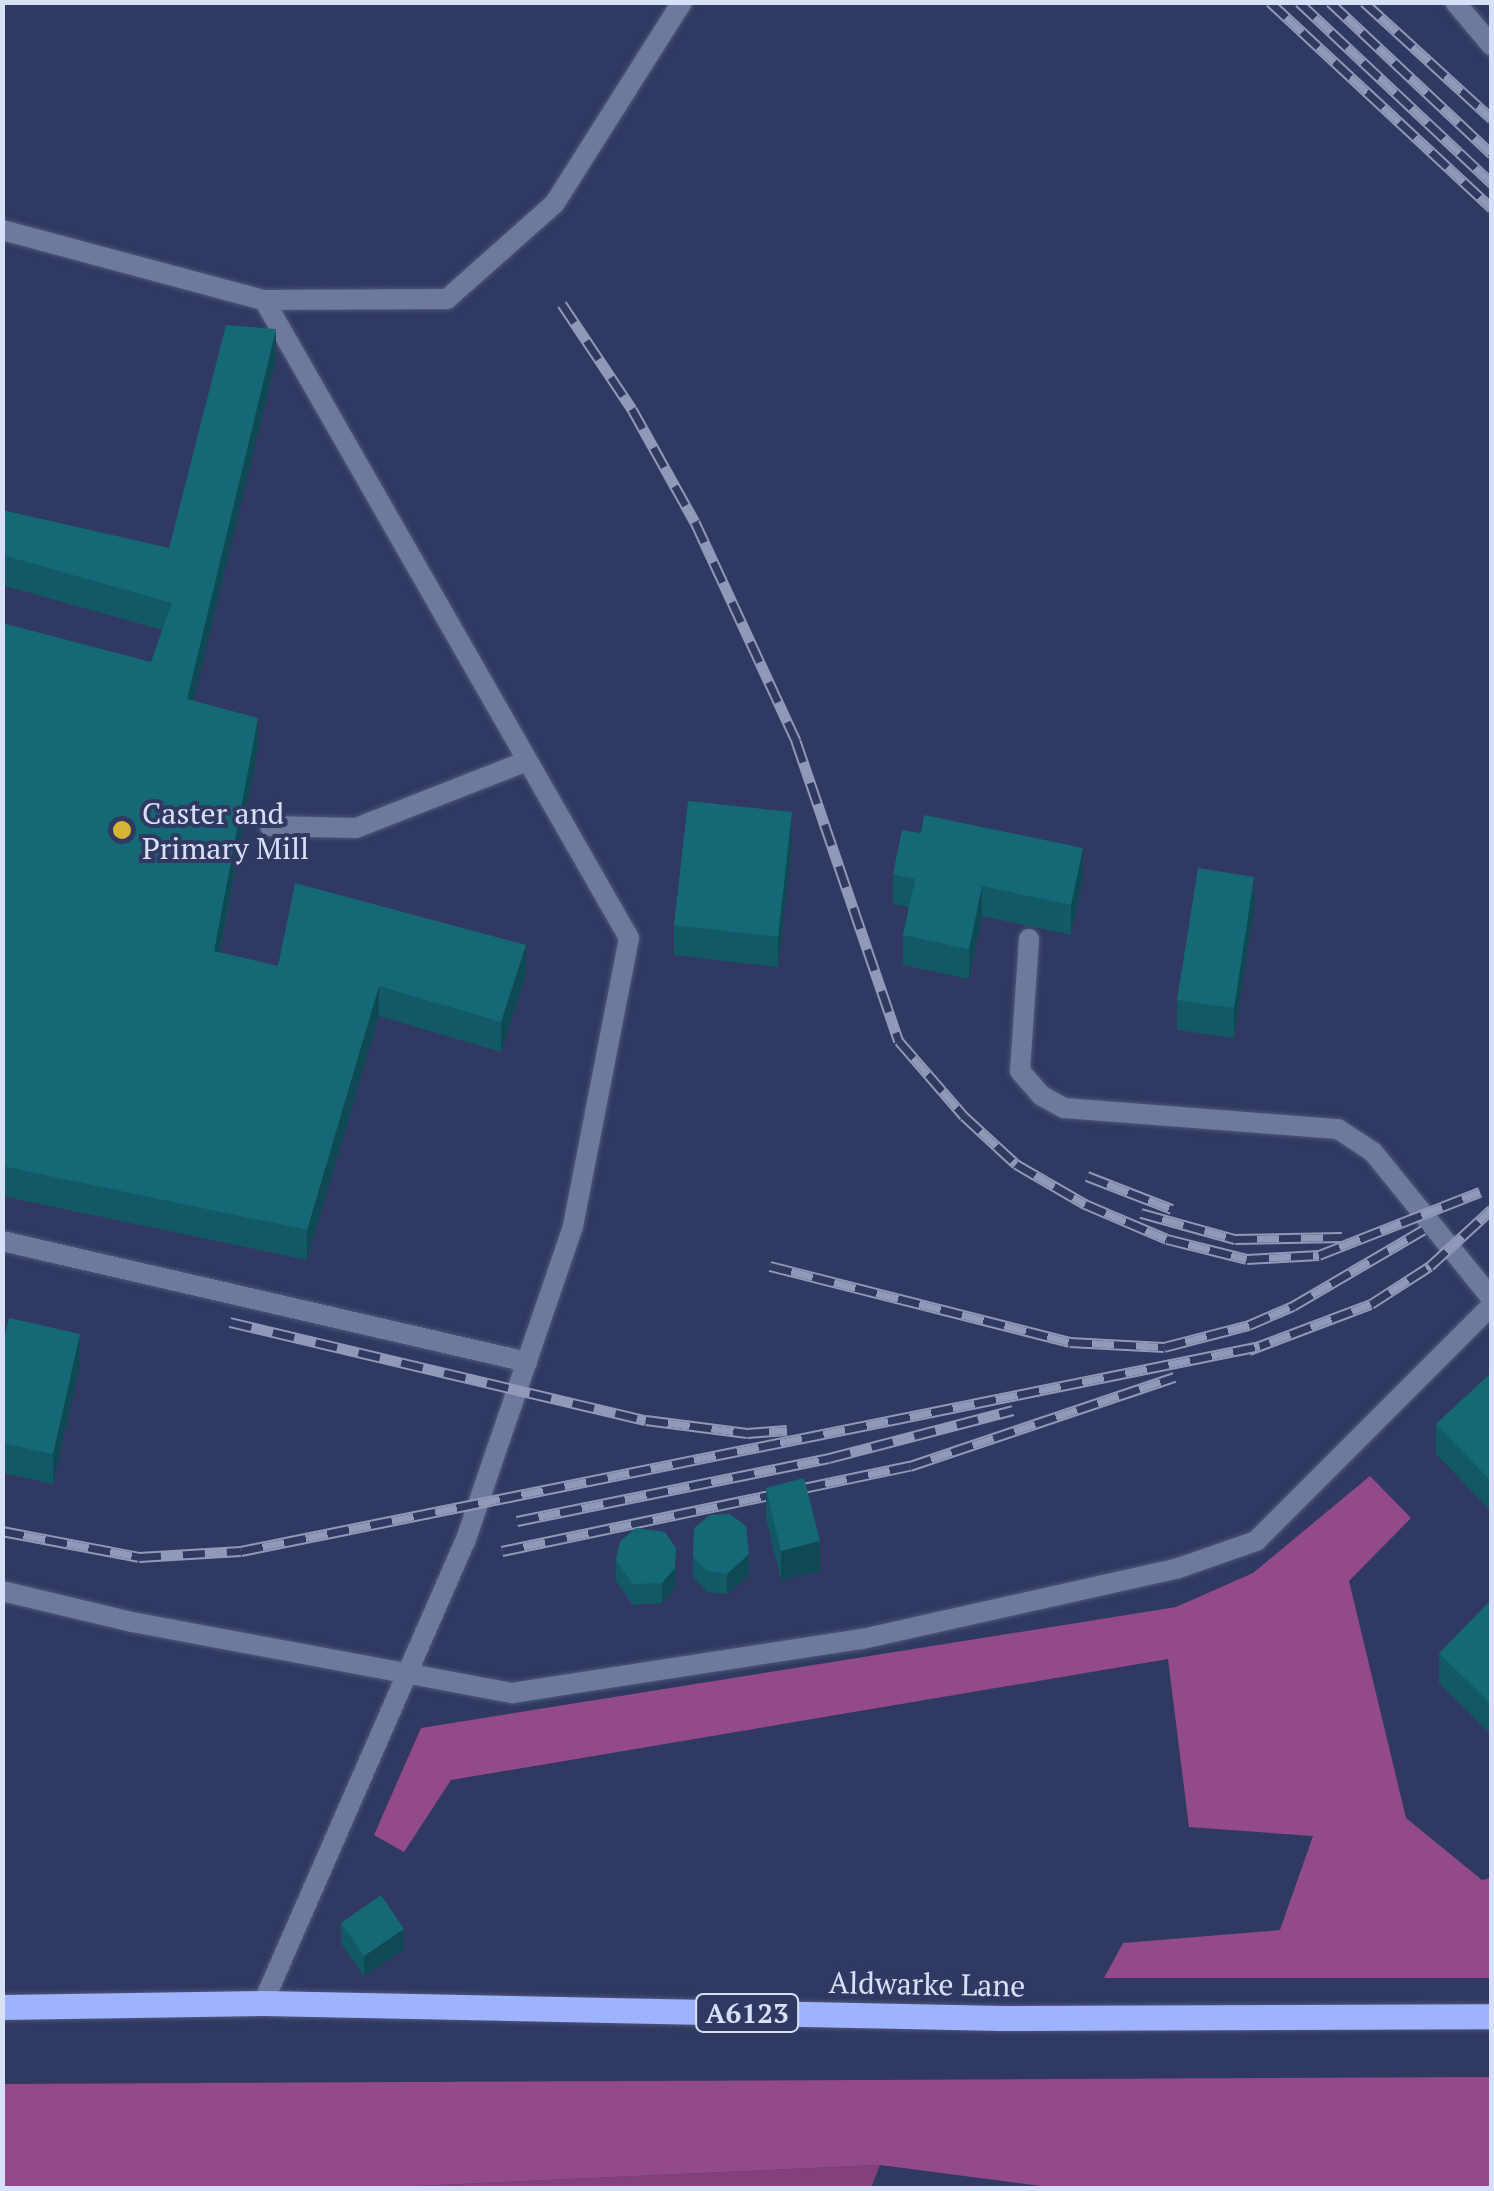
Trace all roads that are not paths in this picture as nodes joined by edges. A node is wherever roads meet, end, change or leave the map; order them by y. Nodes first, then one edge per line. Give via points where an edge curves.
1 (682, 2) edge
2 (1455, 2) edge
3 (1492, 46) edge
4 (2, 230) edge
5 (264, 300) junction
6 (527, 761) junction
7 (270, 826) dead end
8 (1029, 939) dead end
9 (2, 1241) edge
10 (1492, 1302) edge
11 (526, 1362) junction
12 (2, 1591) edge
13 (405, 1674) junction
14 (263, 2003) junction
15 (2, 2007) edge
16 (1492, 2016) edge

1 - 5 lane via 555,203 446,299
2 - 3 lane
4 - 5 lane
5 - 6 lane
6 - 7 lane via 356,828
6 - 11 lane via 629,938 573,1226
8 - 10 lane via 1020,1070 1042,1096 1064,1108 1338,1128 1373,1152
9 - 11 lane
10 - 13 lane via 1256,1541 1176,1569 862,1640 512,1693
11 - 13 lane via 466,1539
12 - 13 lane
13 - 14 lane
14 - 15 main road, Aldwarke Lane / A6123
14 - 16 main road, Aldwarke Lane / A6123 via 1002,2018

